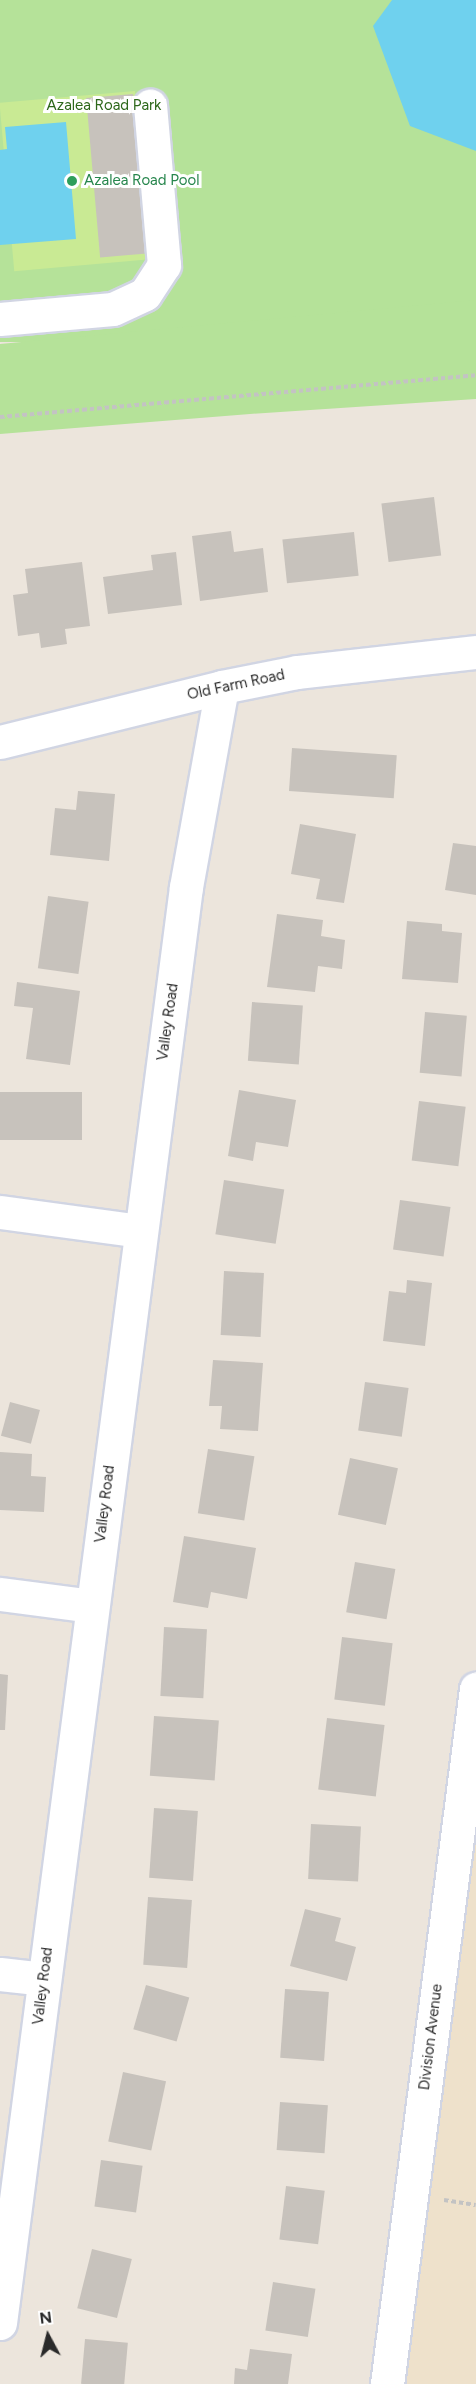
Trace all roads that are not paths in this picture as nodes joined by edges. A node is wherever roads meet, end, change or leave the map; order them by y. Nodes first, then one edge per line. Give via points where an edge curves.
1 (150, 106) dead end
2 (0, 319) edge
3 (476, 652) edge
4 (222, 687) junction
5 (0, 742) edge
6 (0, 1212) edge
7 (141, 1231) junction
8 (0, 1594) edge
9 (92, 1606) junction
10 (476, 1689) edge
11 (0, 1974) edge
12 (44, 1979) junction
13 (0, 2323) edge
14 (387, 2384) edge

1 - 2 street via 164,266 145,294 113,309
3 - 4 street, Old Farm Road via 315,669
4 - 5 street, Old Farm Road
4 - 7 street, Valley Road via 186,887
6 - 7 street
7 - 9 street, Valley Road
8 - 9 street
9 - 12 street, Valley Road
10 - 14 street, Division Avenue
11 - 12 street
12 - 13 street, Valley Road

